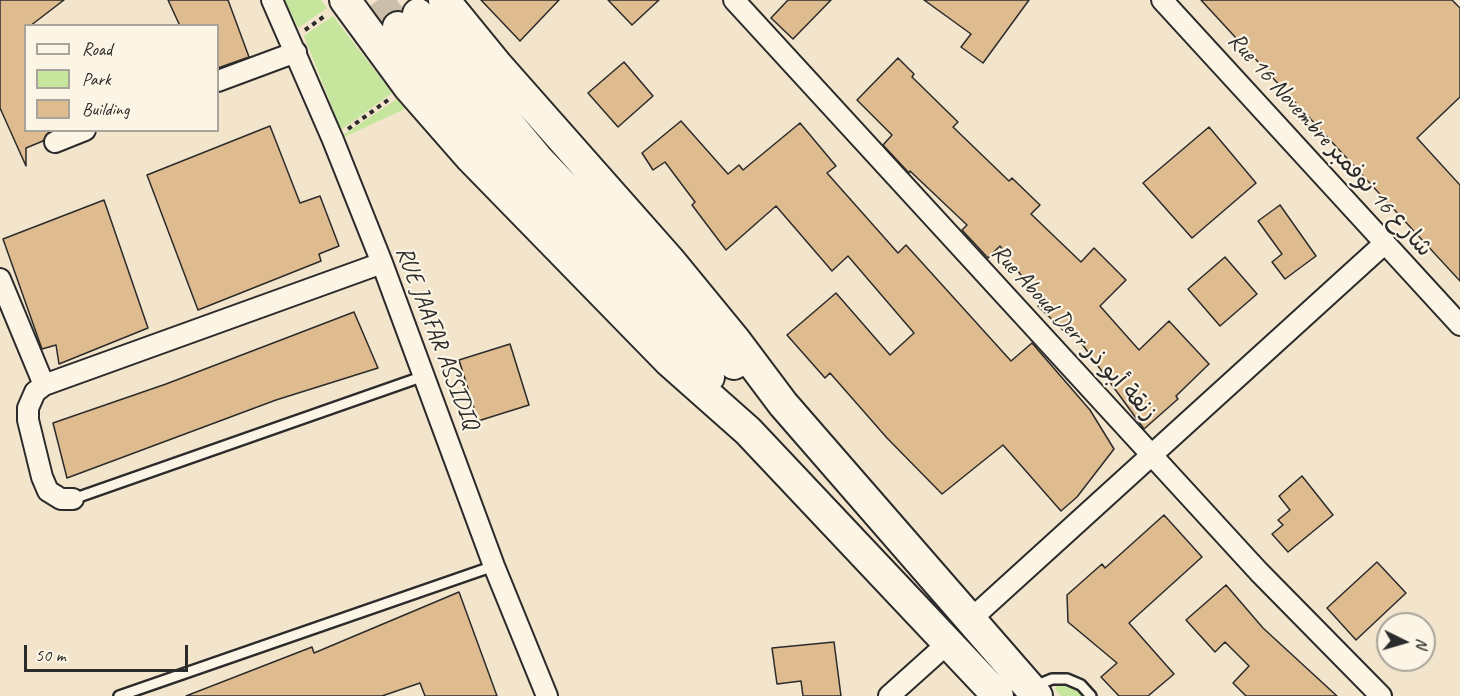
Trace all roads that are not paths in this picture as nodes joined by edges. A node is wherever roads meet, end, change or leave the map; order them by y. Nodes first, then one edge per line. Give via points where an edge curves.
1 (272, 0) edge
2 (346, 0) edge
3 (444, 0) edge
4 (734, 0) edge
5 (1162, 0) edge
6 (293, 47) junction
7 (219, 81) edge
8 (80, 132) edge
9 (54, 142) dead end
10 (1385, 243) junction
11 (382, 263) junction
12 (0, 279) edge
13 (1460, 325) edge
14 (424, 376) junction
15 (44, 385) junction
16 (783, 404) junction
17 (748, 431) junction
18 (1152, 455) junction
19 (73, 499) joint
20 (494, 566) junction
21 (970, 620) junction
22 (948, 643) junction
23 (1034, 692) edge
24 (119, 696) edge
25 (547, 696) edge
26 (889, 696) edge
27 (998, 696) edge
28 (1091, 696) edge
29 (1381, 696) edge

1 - 6 street, RUE JAAFAR ASSIDIQ
2 - 17 main road via 408,86 471,158 669,361
3 - 16 main road via 665,255
4 - 18 street, Rue Aboud Derr زنقة أبو ذر
5 - 10 street, Rue 16 Novembre شارع 16 نوفمبر
6 - 7 street
6 - 11 street, RUE JAAFAR ASSIDIQ
8 - 9 street
10 - 13 street, Rue 16 Novembre شارع 16 نوفمبر
10 - 18 street
11 - 14 street, RUE JAAFAR ASSIDIQ
11 - 15 street
12 - 15 street
14 - 19 lane
14 - 20 street, RUE JAAFAR ASSIDIQ
15 - 19 street via 35,392 28,408 30,431 48,491 61,499
16 - 17 main road via 715,347 497,111 408,21 471,120 682,343
16 - 21 main road
17 - 22 main road
18 - 21 street
18 - 29 street, Rue Aboud Derr زنقة أبو ذر via 1259,572
20 - 24 lane
20 - 25 street, RUE JAAFAR ASSIDIQ
21 - 23 main road
22 - 26 street
22 - 27 main road
23 - 28 lane via 1052,679 1067,679 1081,685

